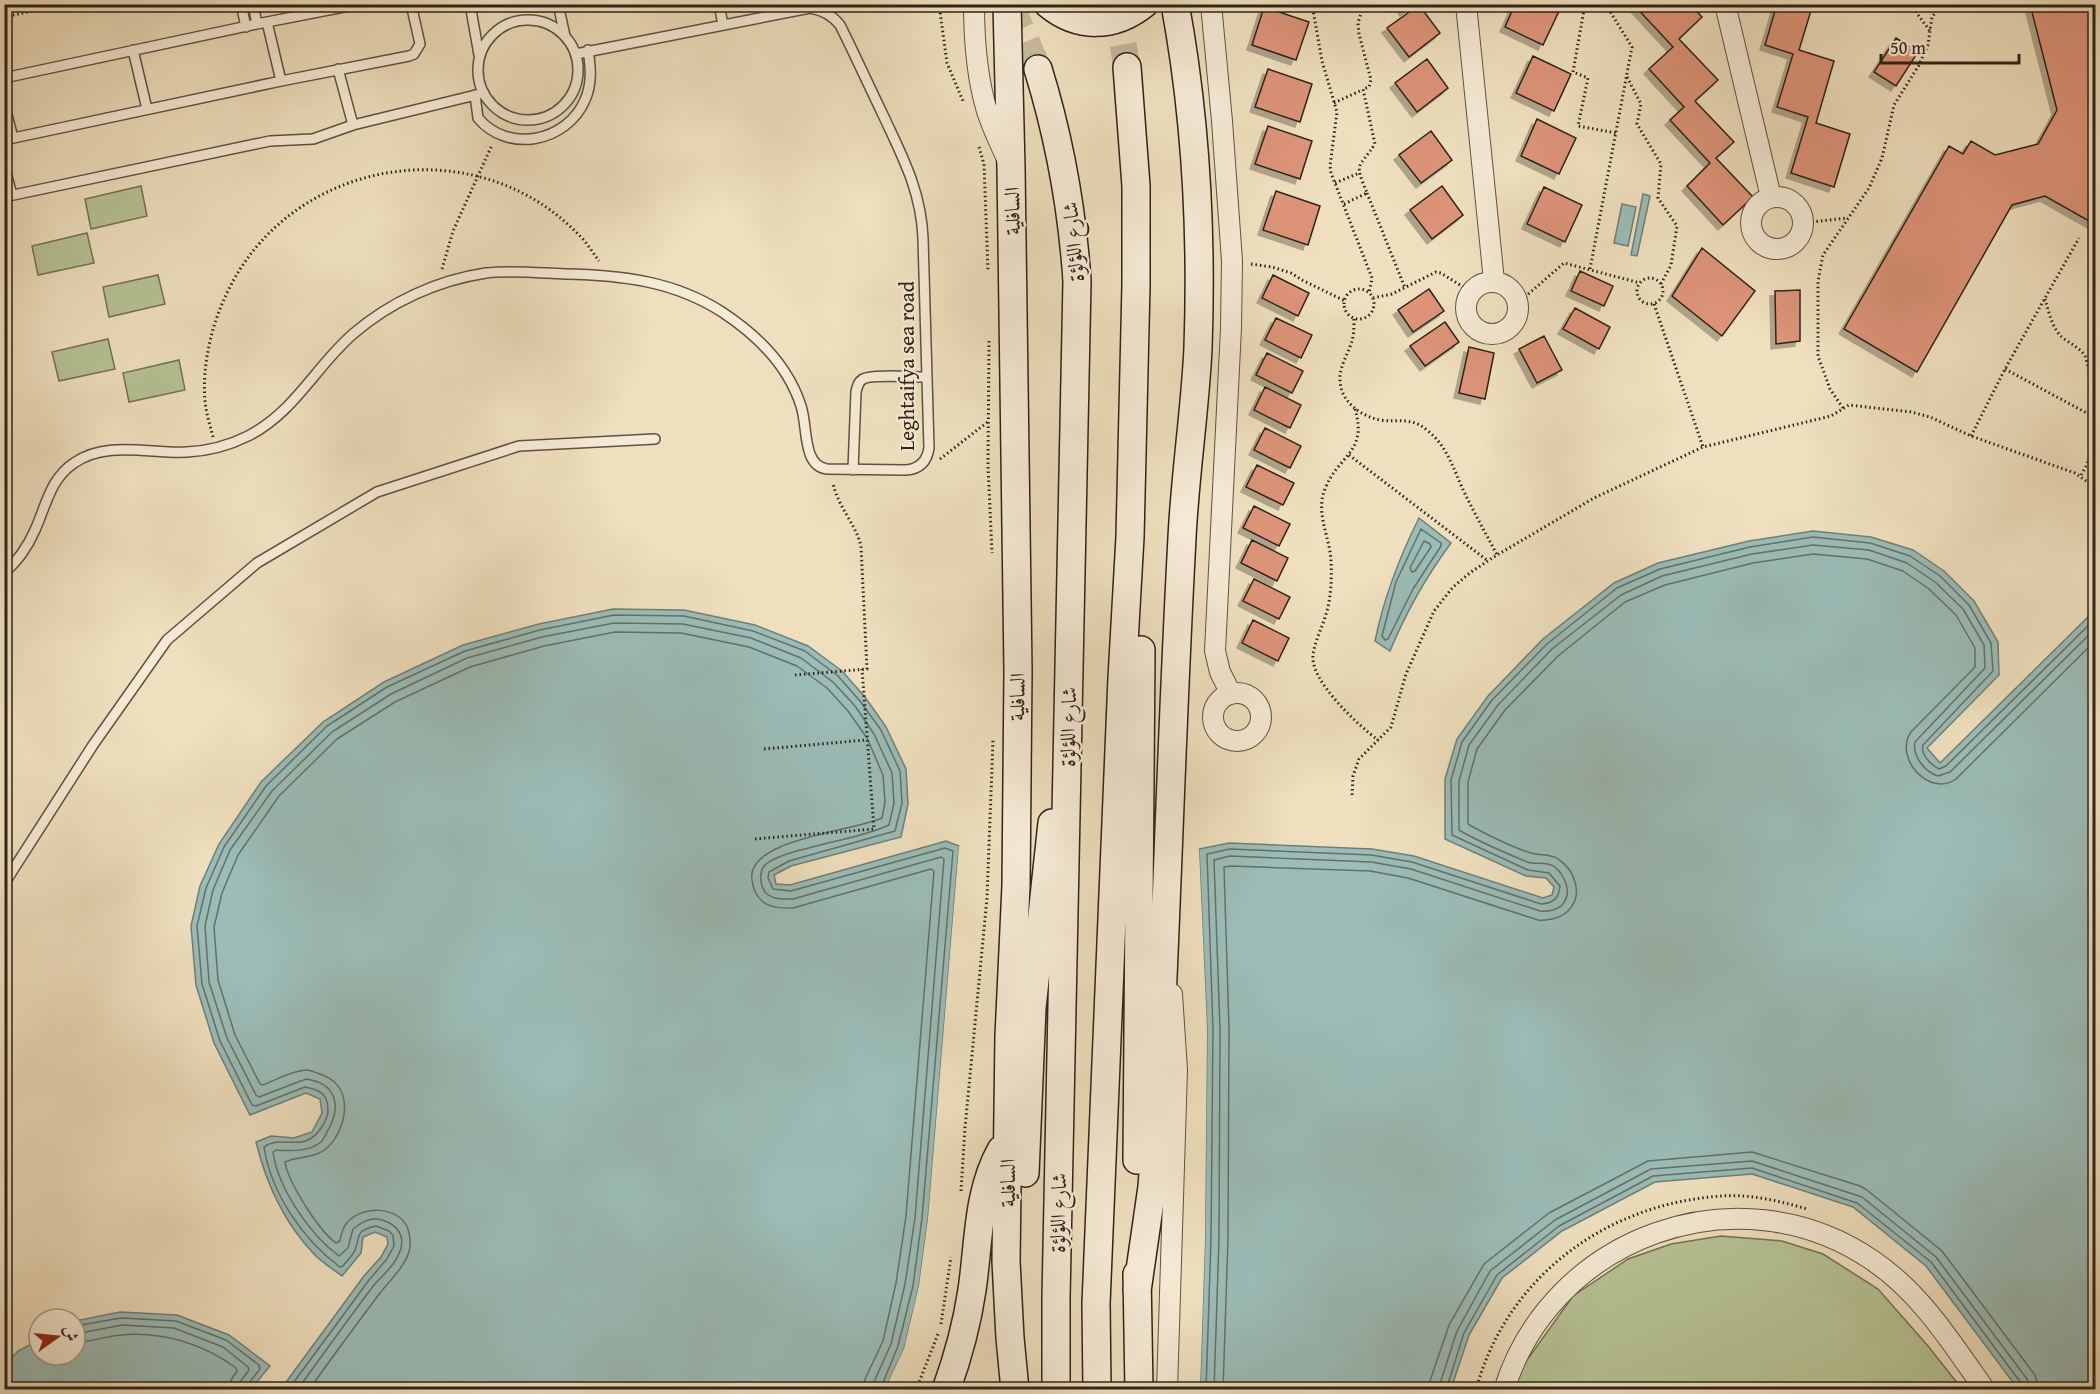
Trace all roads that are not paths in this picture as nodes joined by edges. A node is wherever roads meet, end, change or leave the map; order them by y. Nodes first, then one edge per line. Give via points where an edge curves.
1 (241, 4) edge
2 (253, 4) edge
3 (359, 4) edge
4 (411, 4) edge
5 (470, 4) edge
6 (558, 4) edge
7 (719, 4) edge
8 (974, 4) edge
9 (1007, 4) edge
10 (1048, 4) edge
11 (1144, 4) edge
12 (1175, 4) edge
13 (1211, 4) edge
14 (1466, 4) edge
15 (1725, 4) edge
16 (267, 22) junction
17 (257, 24) junction
18 (723, 25) junction
19 (246, 27) junction
20 (565, 36) junction
21 (133, 50) junction
22 (588, 50) junction
23 (576, 54) junction
24 (480, 57) junction
25 (1127, 67) tunnel mouth
26 (338, 69) junction
27 (1038, 69) tunnel mouth
28 (4, 78) edge
29 (281, 81) junction
30 (479, 94) junction
31 (4, 103) edge
32 (147, 109) junction
33 (353, 125) junction
34 (9, 139) edge
35 (4, 165) edge
36 (1011, 168) junction
37 (8, 196) edge
38 (1771, 197) junction
39 (1494, 281) junction
40 (926, 377) junction
41 (655, 439) dead end
42 (853, 470) junction
43 (1130, 537) junction
44 (4, 573) edge
45 (1070, 639) junction
46 (1231, 694) dead end
47 (4, 884) edge
48 (1164, 947) junction
49 (1007, 1138) junction
50 (1137, 1291) junction
51 (1993, 1385) edge
52 (946, 1389) edge
53 (1015, 1389) edge
54 (1056, 1389) edge
55 (1097, 1389) edge
56 (1139, 1389) edge
57 (1167, 1389) edge
58 (1504, 1389) edge

1 - 19 lane
2 - 17 lane
3 - 16 lane
4 - 26 lane via 420,39 414,54
5 - 24 lane
6 - 20 lane
7 - 18 lane
8 - 36 street via 987,112
9 - 36 main road, السافلية
10 - 11 main road via 1076,20 1095,23 1115,21
12 - 48 main road via 1195,175 1199,288 1194,405 1182,534
13 - 46 street via 1232,261 1215,640 1217,662
14 - 39 street
15 - 38 street
16 - 17 lane
16 - 29 lane
17 - 19 lane
18 - 22 lane, Leghtaifya sea road
18 - 40 lane, Leghtaifya sea road via 810,8 827,13 840,25 917,191 923,222
19 - 21 lane
20 - 23 lane
20 - 24 lane via 537,20 516,21 489,38
21 - 28 lane
21 - 32 lane
22 - 23 lane, Leghtaifya sea road
22 - 30 lane via 591,76 584,102 569,123 550,135 528,140 498,133 478,118
23 - 30 lane via 578,76 570,98 542,118 509,116
24 - 30 lane
25 - 43 main road, شارع اللؤلؤة via 1136,186
26 - 29 lane
26 - 33 lane
27 - 45 main road, شارع اللؤلؤة via 1069,195 1077,281
29 - 32 lane
30 - 33 lane
31 - 34 lane
32 - 34 lane
33 - 37 lane via 313,139 270,141
35 - 37 lane
36 - 49 main road, السافلية via 1018,671 1016,886
38 - 38 street via 1757,206 1750,222 1760,244 1776,250 1792,245 1803,223 1793,203
39 - 39 street via 1515,294 1516,320 1504,332 1487,334 1479,331 1468,317 1467,300 1477,286
40 - 42 lane via 862,379 856,392
40 - 42 lane, Leghtaifya sea road via 926,459 912,470
41 - 47 lane via 519,446 377,492 257,563 167,640 93,744
42 - 44 lane, Leghtaifya sea road via 822,469 813,463 802,408 777,361 750,332 716,308 676,289 643,280 609,275 487,273 438,285 372,318 335,350 278,416 249,435 187,452 100,452 74,463 54,483 29,543
43 - 50 main road via 1141,599
43 - 55 main road, شارع اللؤلؤة via 1096,1304
45 - 53 main road via 1032,1008 1023,1320
45 - 54 main road, شارع اللؤلؤة
48 - 50 main road via 1152,1187
48 - 57 street via 1174,1009 1177,1070
49 - 52 main road via 986,1190 965,1329
49 - 53 main road, السافلية via 1006,1261
50 - 56 main road
51 - 58 street via 1923,1305 1870,1259 1807,1229 1738,1218 1683,1224 1656,1232 1607,1256 1585,1272 1531,1331

